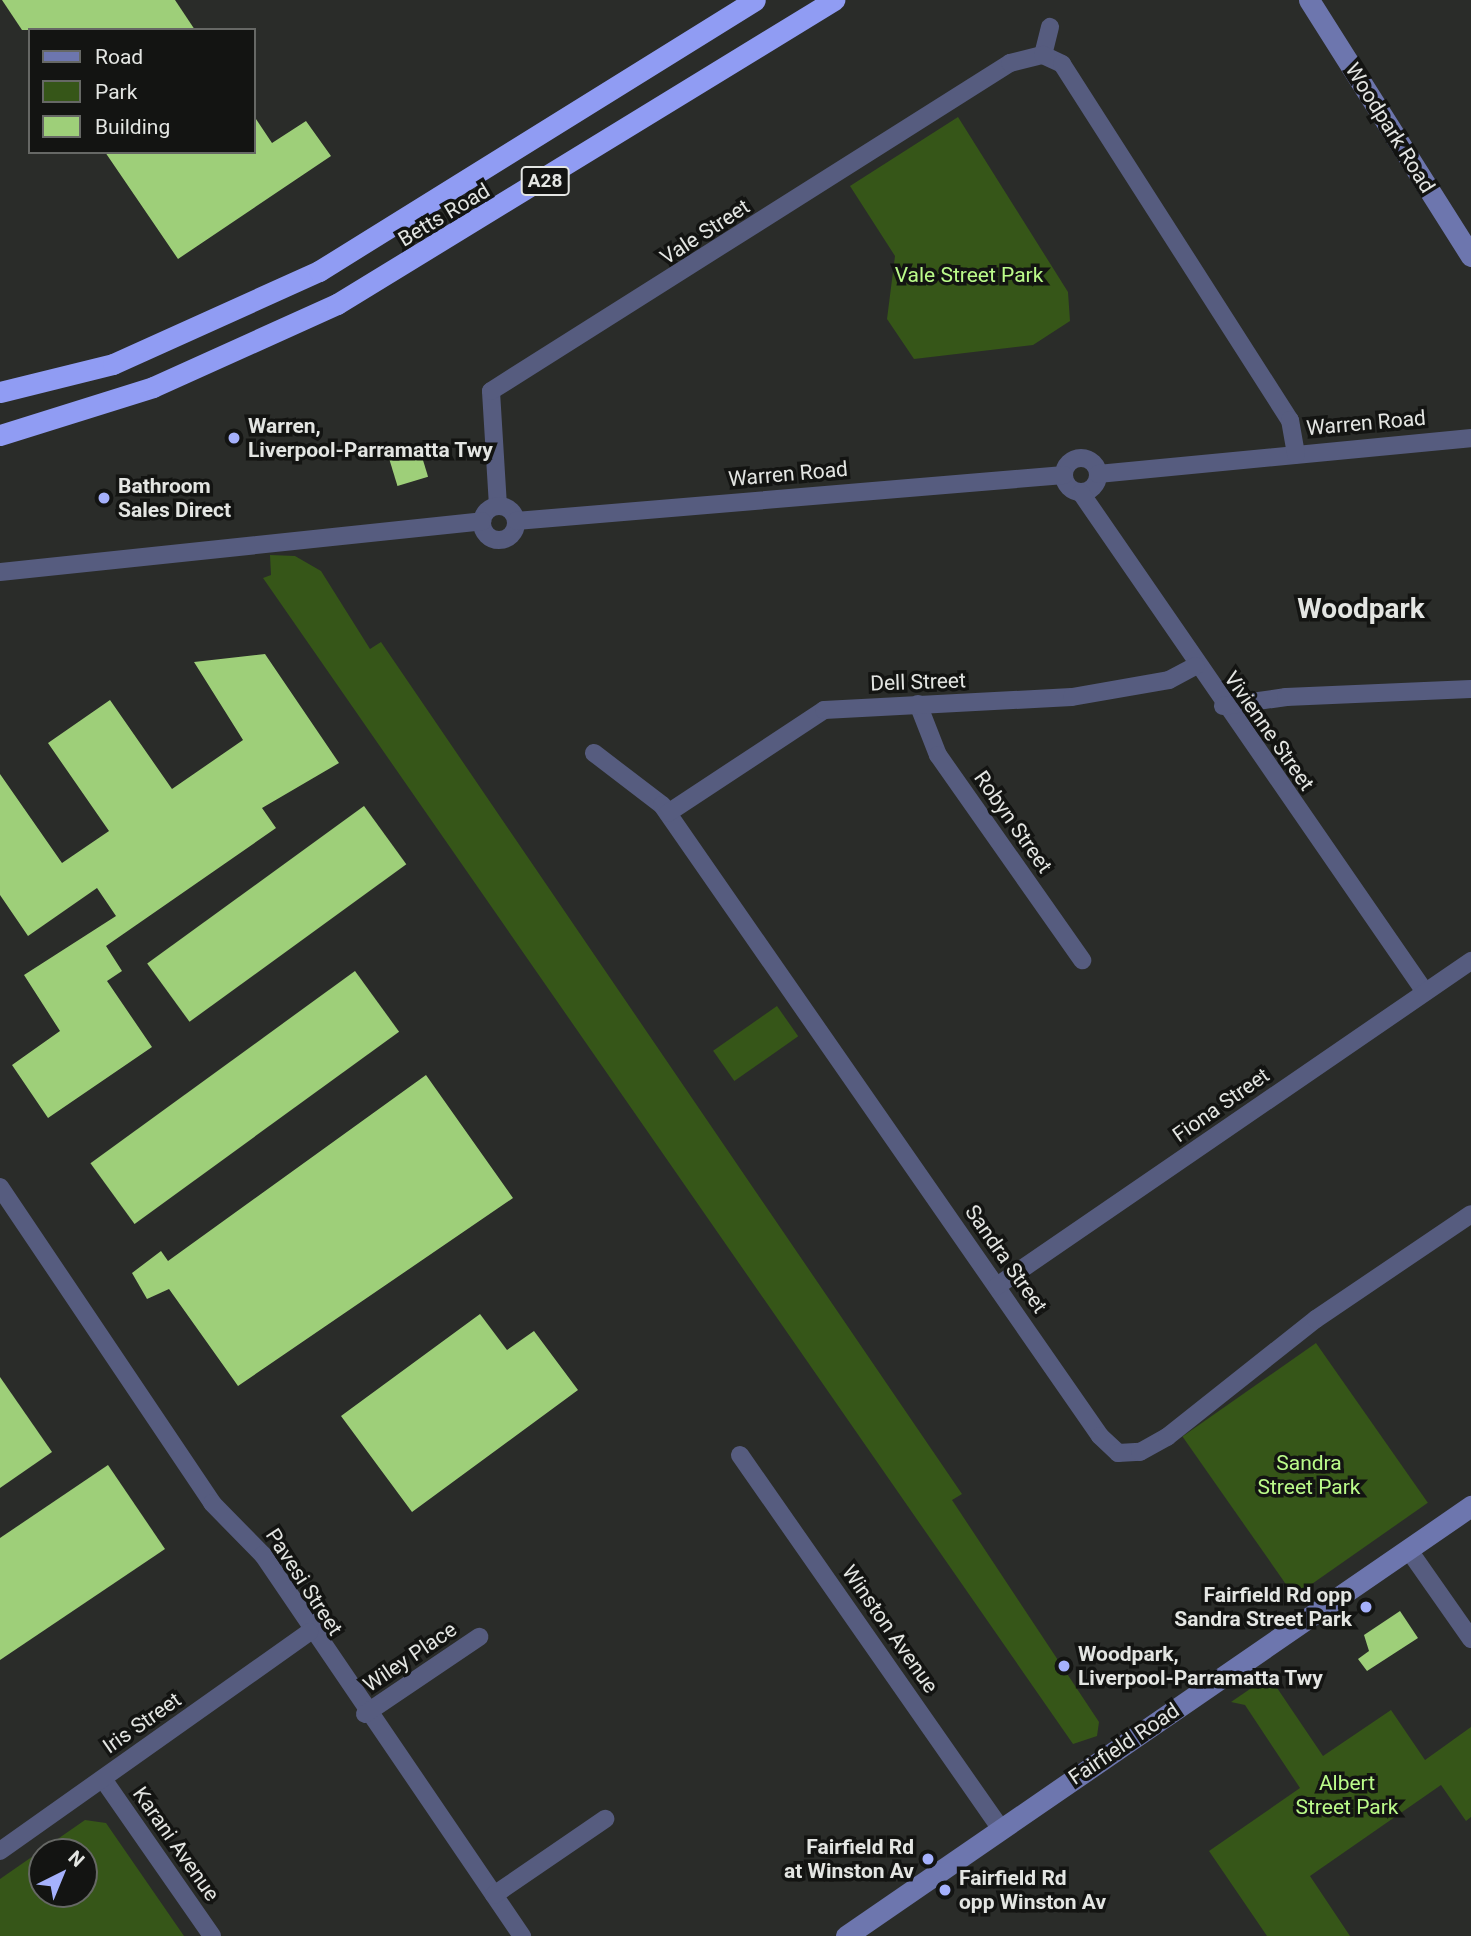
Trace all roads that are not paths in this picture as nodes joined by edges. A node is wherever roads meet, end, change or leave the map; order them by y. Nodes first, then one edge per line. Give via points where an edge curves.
1 (755, 0) edge
2 (834, 0) edge
3 (1309, 0) edge
4 (1050, 27) dead end
5 (1043, 55) junction
6 (1471, 256) edge
7 (0, 392) edge
8 (0, 435) edge
9 (1471, 438) edge
10 (1296, 454) junction
11 (1098, 474) junction
12 (1064, 475) junction
13 (1081, 493) junction
14 (498, 506) junction
15 (516, 521) junction
16 (482, 522) junction
17 (2, 568) edge
18 (1195, 666) junction
19 (1471, 689) edge
20 (918, 704) junction
21 (1223, 706) junction
22 (594, 753) dead end
23 (668, 813) junction
24 (1082, 960) dead end
25 (1471, 961) edge
26 (1425, 992) junction
27 (0, 1187) edge
28 (1471, 1214) edge
29 (997, 1286) junction
30 (740, 1455) dead end
31 (1471, 1506) edge
32 (1408, 1549) junction
33 (309, 1632) junction
34 (479, 1637) dead end
35 (1471, 1639) edge
36 (365, 1714) junction
37 (103, 1779) junction
38 (605, 1819) dead end
39 (1001, 1829) junction
40 (0, 1852) edge
41 (494, 1895) junction
42 (856, 1933) edge
43 (212, 1936) edge
44 (522, 1936) edge

1 - 7 highway, Betts Road / A28 via 319,271 225,318 113,364
2 - 8 highway, Betts Road / A28 via 425,256 248,348 133,394
3 - 6 main road, Woodpark Road
4 - 5 street
5 - 10 street via 1062,64 1290,420
5 - 14 street, Vale Street via 1010,63 491,391
9 - 10 street, Warren Road
10 - 11 street, Warren Road
11 - 12 street via 1093,463 1078,458
11 - 13 street via 1094,487
12 - 13 street via 1070,489
12 - 15 street, Warren Road
13 - 18 street, Vivienne Street
14 - 15 street via 512,511
14 - 16 street
15 - 16 street via 500,539 490,536
16 - 17 street
18 - 20 street, Dell Street via 1170,680 1072,697
18 - 21 street, Vivienne Street
19 - 21 street via 1286,696
20 - 23 street, Dell Street via 813,715
20 - 24 street, Robyn Street via 938,754
21 - 26 street, Vivienne Street
22 - 23 street, Sandra Street
23 - 29 street, Sandra Street
25 - 26 street, Fiona Street
26 - 29 street, Fiona Street
27 - 33 street, Pavesi Street via 212,1503 263,1555
28 - 29 street, Sandra Street via 1316,1320 1167,1437 1129,1455 1104,1442
30 - 39 street, Winston Avenue
31 - 32 main road, Fairfield Road
32 - 35 street
32 - 39 main road, Fairfield Road
33 - 36 street, Pavesi Street
33 - 37 street, Iris Street
34 - 36 street, Wiley Place
36 - 41 street, Pavesi Street
37 - 40 street, Iris Street
37 - 43 street, Karani Avenue
38 - 41 street
39 - 42 main road, Fairfield Road
41 - 44 street, Pavesi Street

